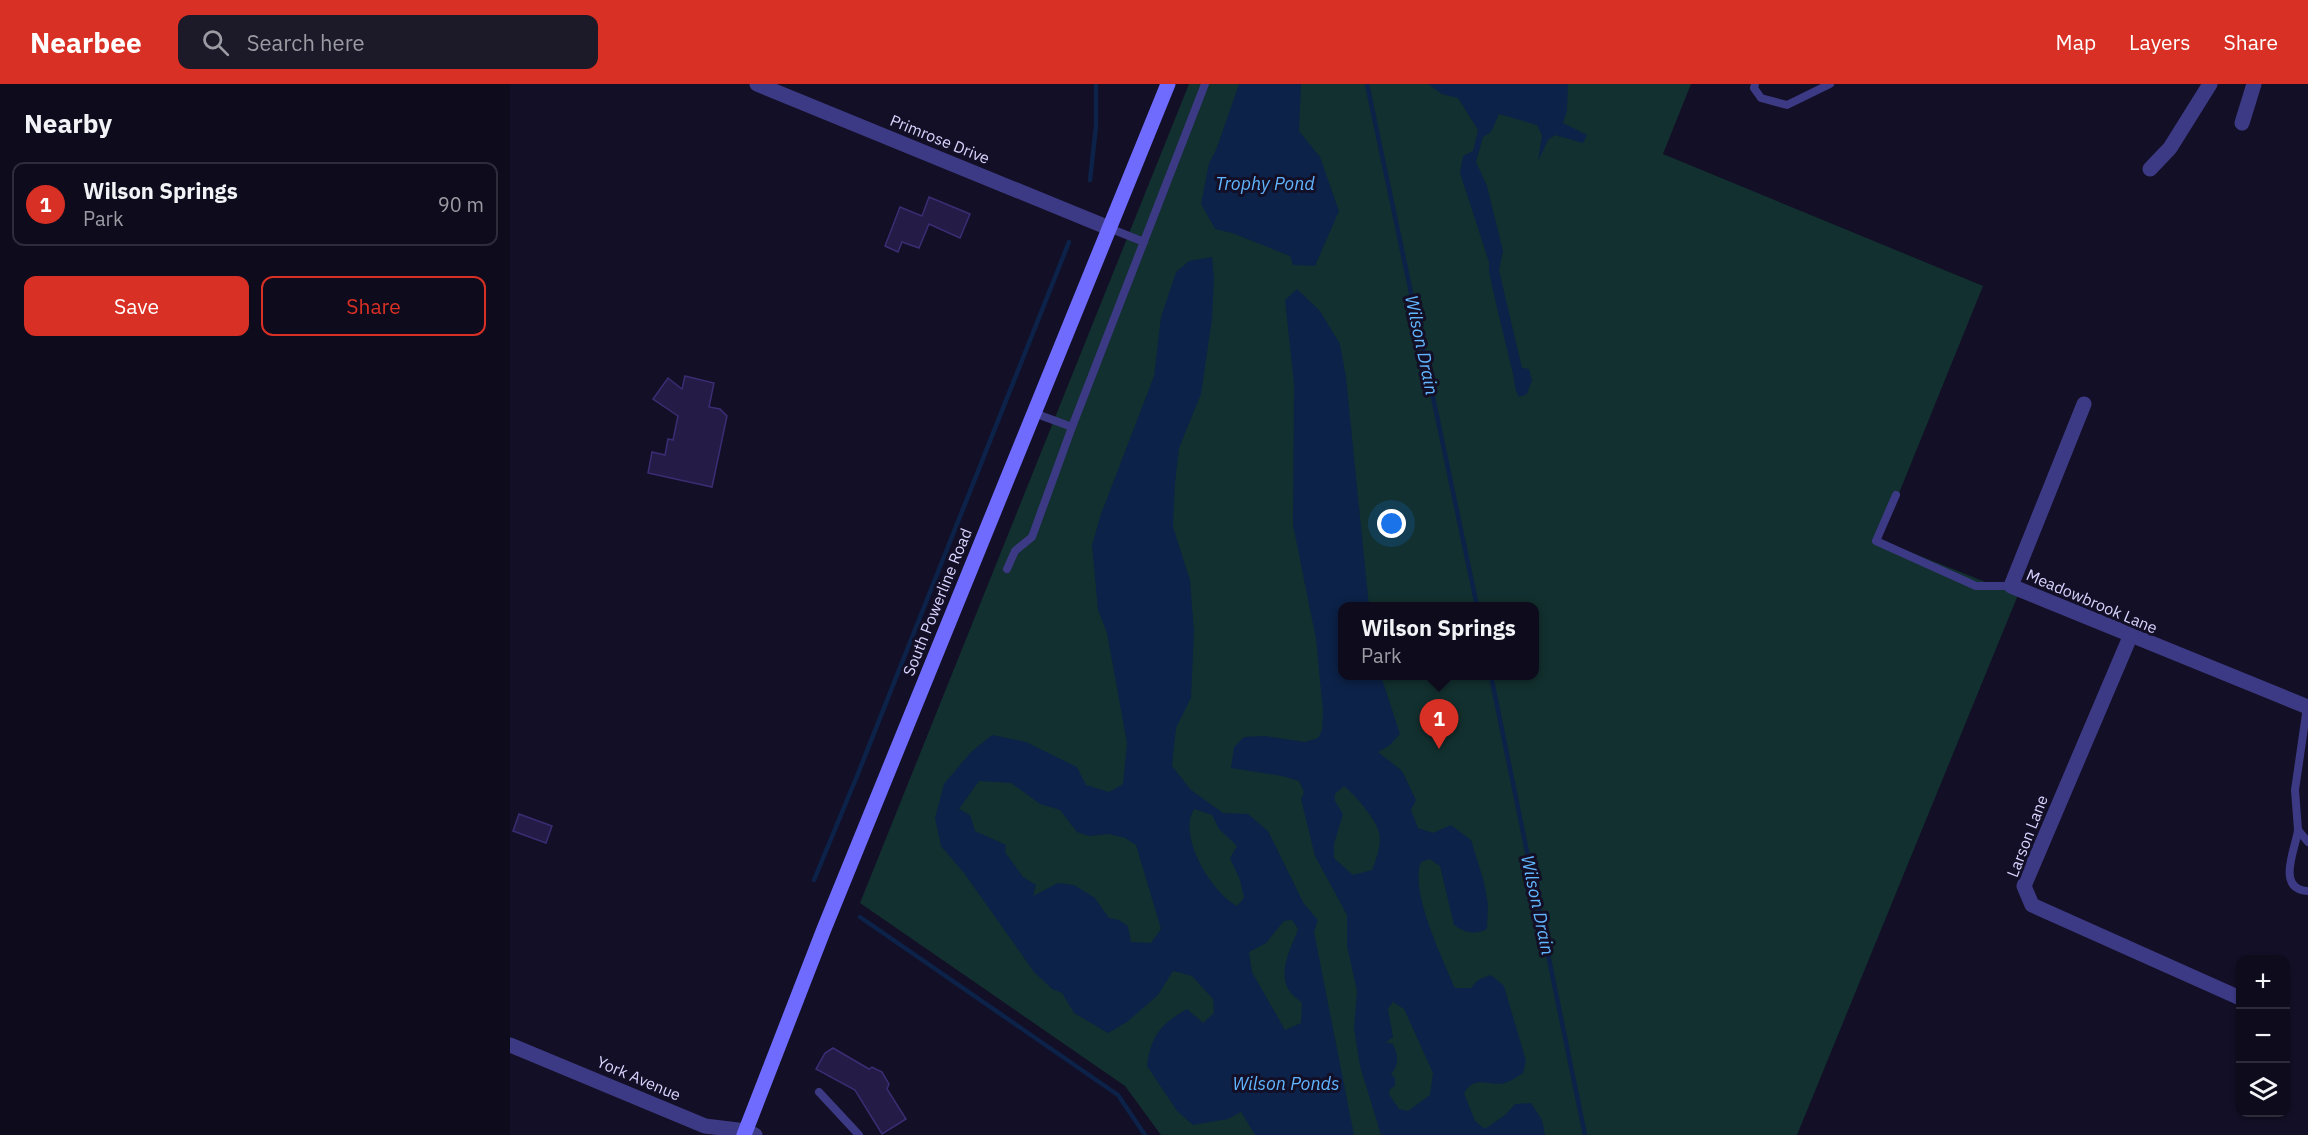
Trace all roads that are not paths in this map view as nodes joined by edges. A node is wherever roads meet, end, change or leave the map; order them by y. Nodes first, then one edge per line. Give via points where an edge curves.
1 (757, 84) edge
2 (1168, 84) edge
3 (1205, 84) edge
4 (1755, 84) edge
5 (1830, 84) edge
6 (2210, 84) edge
7 (2254, 84) edge
8 (2242, 123) dead end
9 (2150, 170) dead end
10 (1109, 228) junction
11 (1144, 242) junction
12 (2084, 404) dead end
13 (1034, 413) junction
14 (1072, 428) junction
15 (1896, 495) dead end
16 (1007, 569) dead end
17 (2011, 586) junction
18 (2130, 637) junction
19 (2307, 707) edge
20 (2298, 830) junction
21 (2308, 842) edge
22 (2308, 891) edge
23 (2236, 996) edge
24 (510, 1045) edge
25 (819, 1092) dead end
26 (748, 1134) edge
27 (859, 1135) edge

1 - 10 street, Primrose Drive
2 - 10 street, South Powerline Road
3 - 11 lane
4 - 5 lane via 1761,98 1787,105
6 - 9 street via 2170,148
7 - 8 street
10 - 11 lane
10 - 13 street, South Powerline Road
11 - 14 lane
12 - 17 street, Meadowbrook Lane
13 - 14 lane
13 - 26 street, South Powerline Road via 828,918
14 - 16 lane via 1032,537 1015,551
15 - 17 lane via 1876,541 1976,586
17 - 18 street, Meadowbrook Lane
18 - 19 street, Meadowbrook Lane
18 - 23 street, Larson Lane via 2024,886 2032,905
19 - 20 lane via 2295,790
20 - 21 lane
20 - 22 lane via 2288,877 2294,885
24 - 26 street, York Avenue via 705,1126
25 - 27 lane

